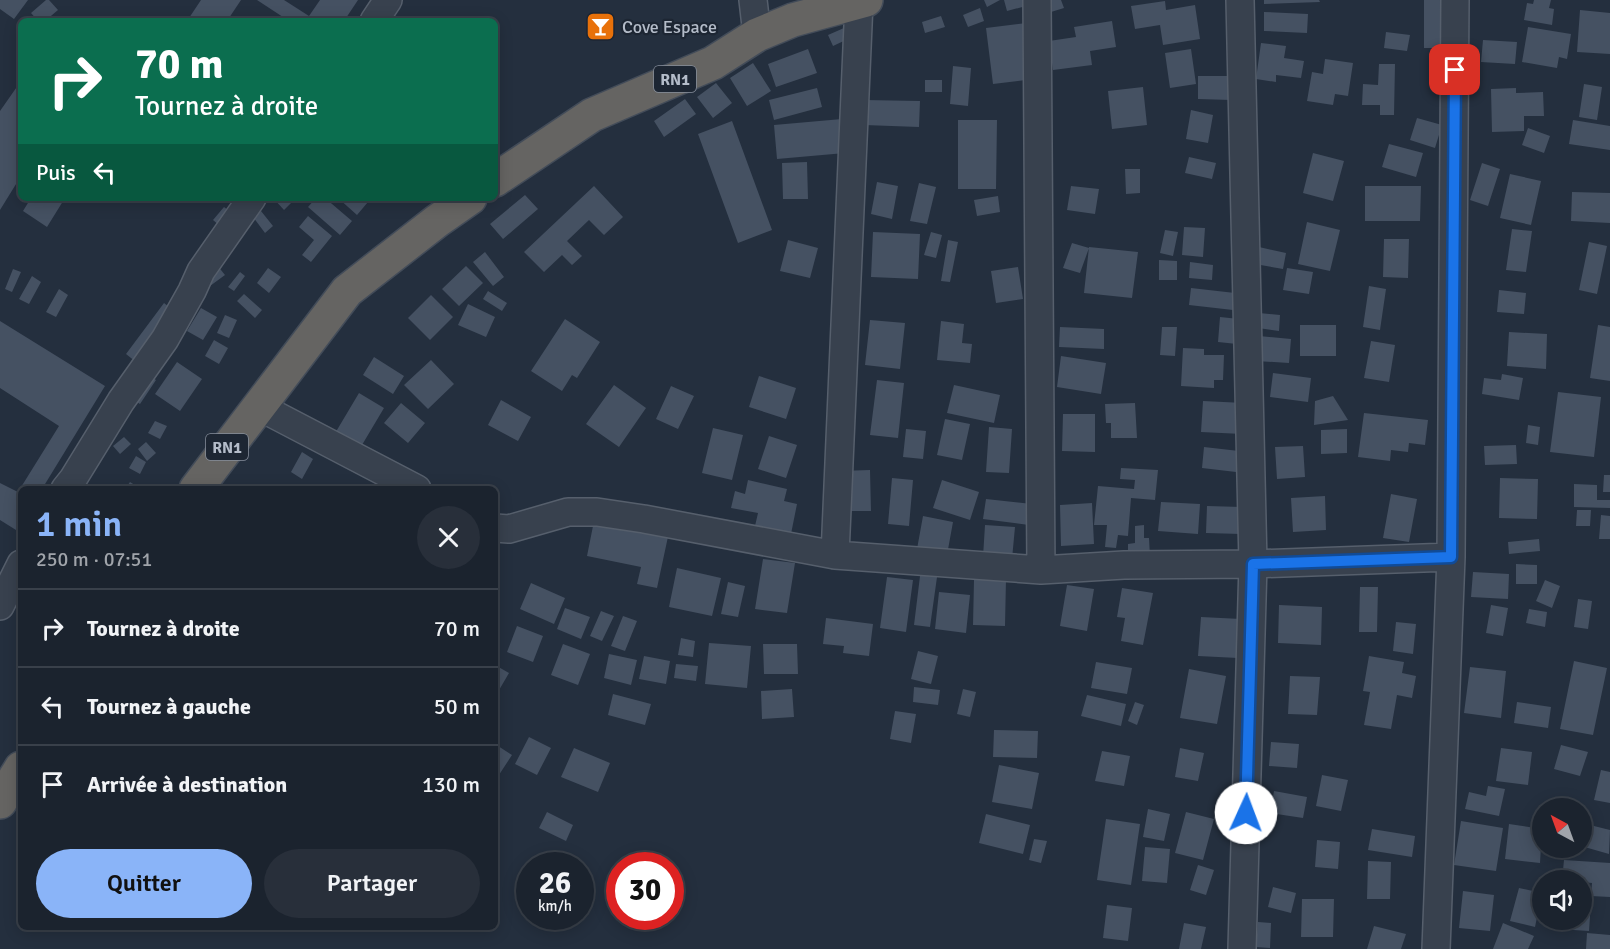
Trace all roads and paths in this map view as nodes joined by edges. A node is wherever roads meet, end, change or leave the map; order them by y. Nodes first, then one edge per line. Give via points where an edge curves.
1 (388, 0) edge
2 (753, 0) edge
3 (1037, 0) edge
4 (1240, 0) edge
5 (1455, 0) edge
6 (862, 1) edge
7 (376, 18) edge
8 (757, 35) junction
9 (498, 178) edge
10 (250, 201) edge
11 (466, 201) edge
12 (258, 406) junction
13 (67, 486) edge
14 (198, 486) edge
15 (411, 486) edge
16 (498, 528) edge
17 (835, 555) junction
18 (1451, 557) junction
19 (1253, 564) junction
20 (18, 570) edge
21 (1041, 570) junction
22 (0, 606) edge
23 (18, 773) edge
24 (0, 802) edge
25 (1242, 949) edge
26 (1436, 949) edge

1 - 7 street
2 - 8 street
3 - 21 street
4 - 19 street
5 - 18 street
6 - 8 highway, RN1
6 - 17 street
8 - 9 highway, RN1 via 713,63 592,115
10 - 13 street via 201,271 165,339
11 - 12 highway, RN1 via 347,291
12 - 14 highway, RN1
12 - 15 street
16 - 17 street via 509,529 568,512 597,512
17 - 21 street
18 - 19 street
18 - 26 street
19 - 21 street
19 - 25 street
20 - 22 street
23 - 24 highway

